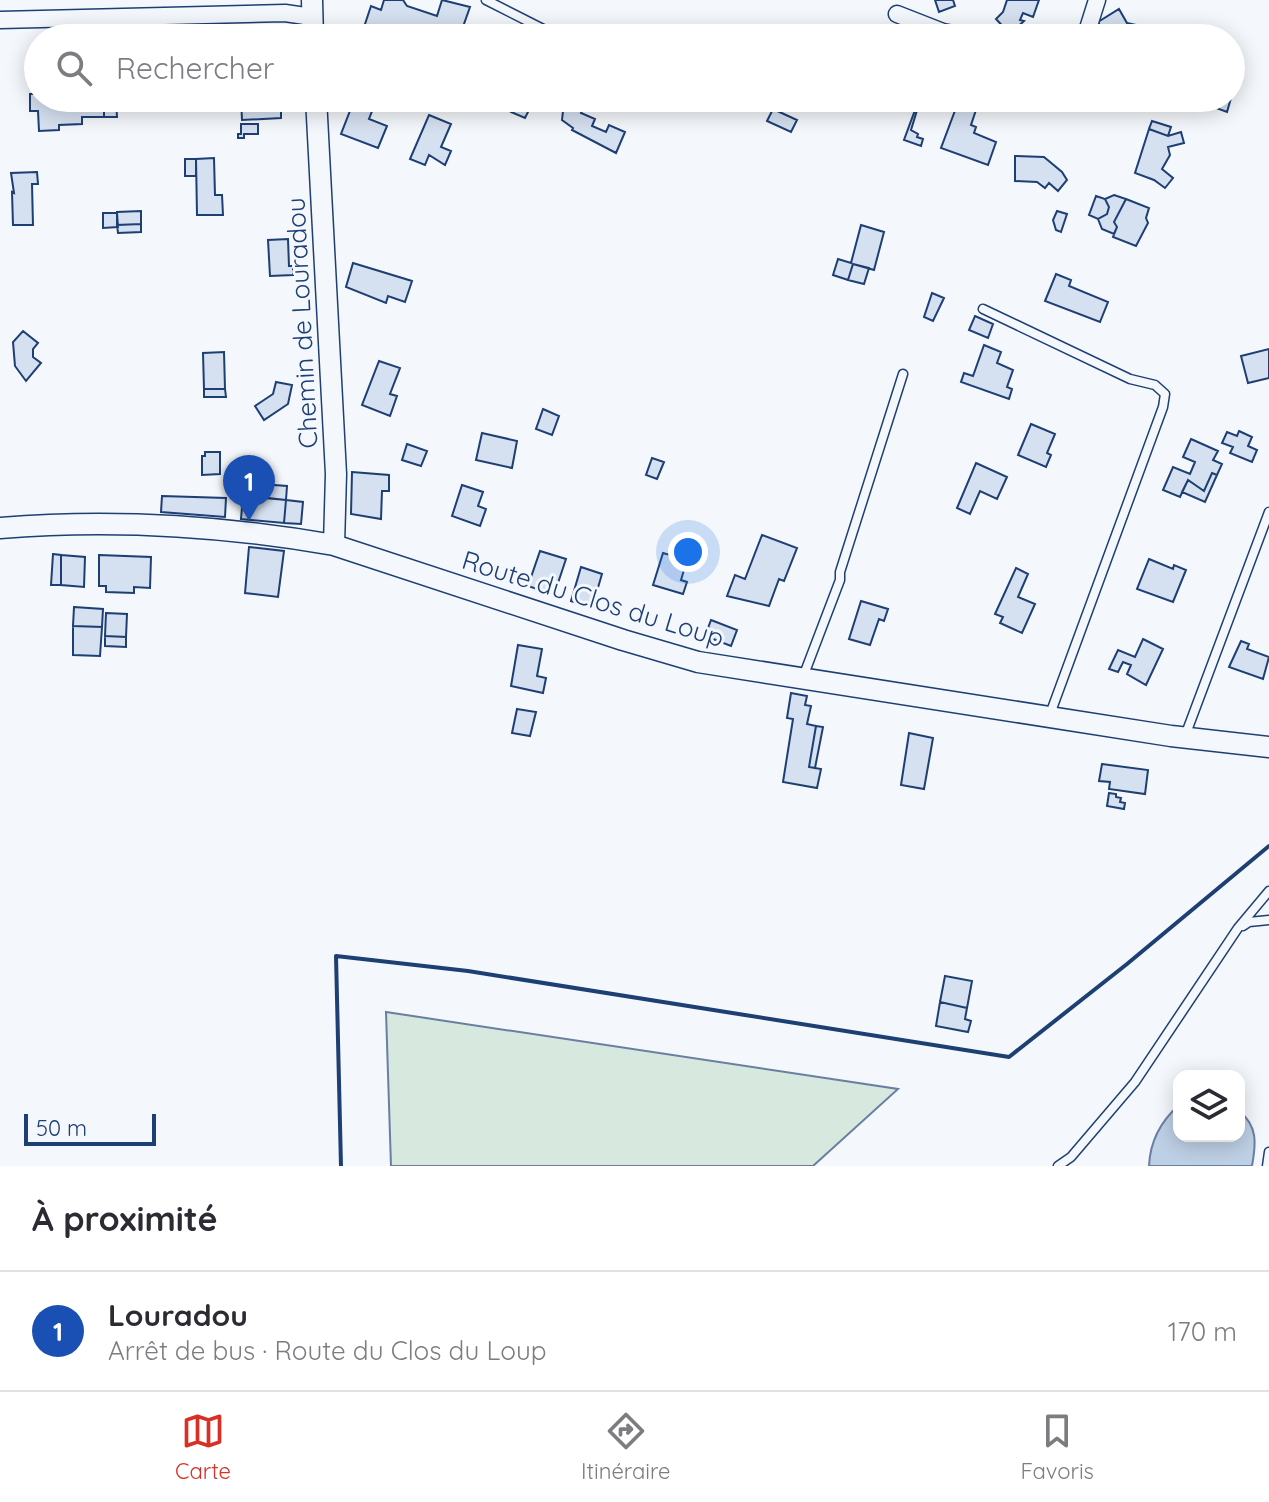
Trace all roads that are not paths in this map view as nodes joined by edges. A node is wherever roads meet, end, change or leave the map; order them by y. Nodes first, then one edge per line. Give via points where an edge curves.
1 (486, 0) edge
2 (1097, 0) edge
3 (312, 8) edge
4 (897, 14) dead end
5 (0, 20) edge
6 (533, 24) edge
7 (923, 24) edge
8 (1089, 24) edge
9 (317, 112) edge
10 (983, 309) dead end
11 (903, 374) dead end
12 (1269, 512) edge
13 (0, 528) edge
14 (334, 545) junction
15 (802, 679) junction
16 (1049, 718) junction
17 (1184, 737) junction
18 (1269, 747) edge
19 (1269, 891) edge
20 (1269, 920) edge
21 (1238, 928) junction
22 (1269, 1152) edge
23 (1058, 1166) edge
24 (1267, 1166) edge

1 - 6 lane
2 - 8 street
3 - 5 street
4 - 7 street
9 - 14 street, Chemin de Louradou via 336,474
10 - 16 lane via 1165,394
11 - 15 lane via 840,580
12 - 17 lane
13 - 14 street, Route du Clos du Loup via 102,525 203,530
14 - 15 street, Route du Clos du Loup via 698,662
15 - 16 street, Route du Clos du Loup
16 - 17 street, Route du Clos du Loup
17 - 18 street, Route du Clos du Loup
19 - 21 lane
20 - 21 lane
21 - 23 lane via 1135,1082
22 - 24 lane

